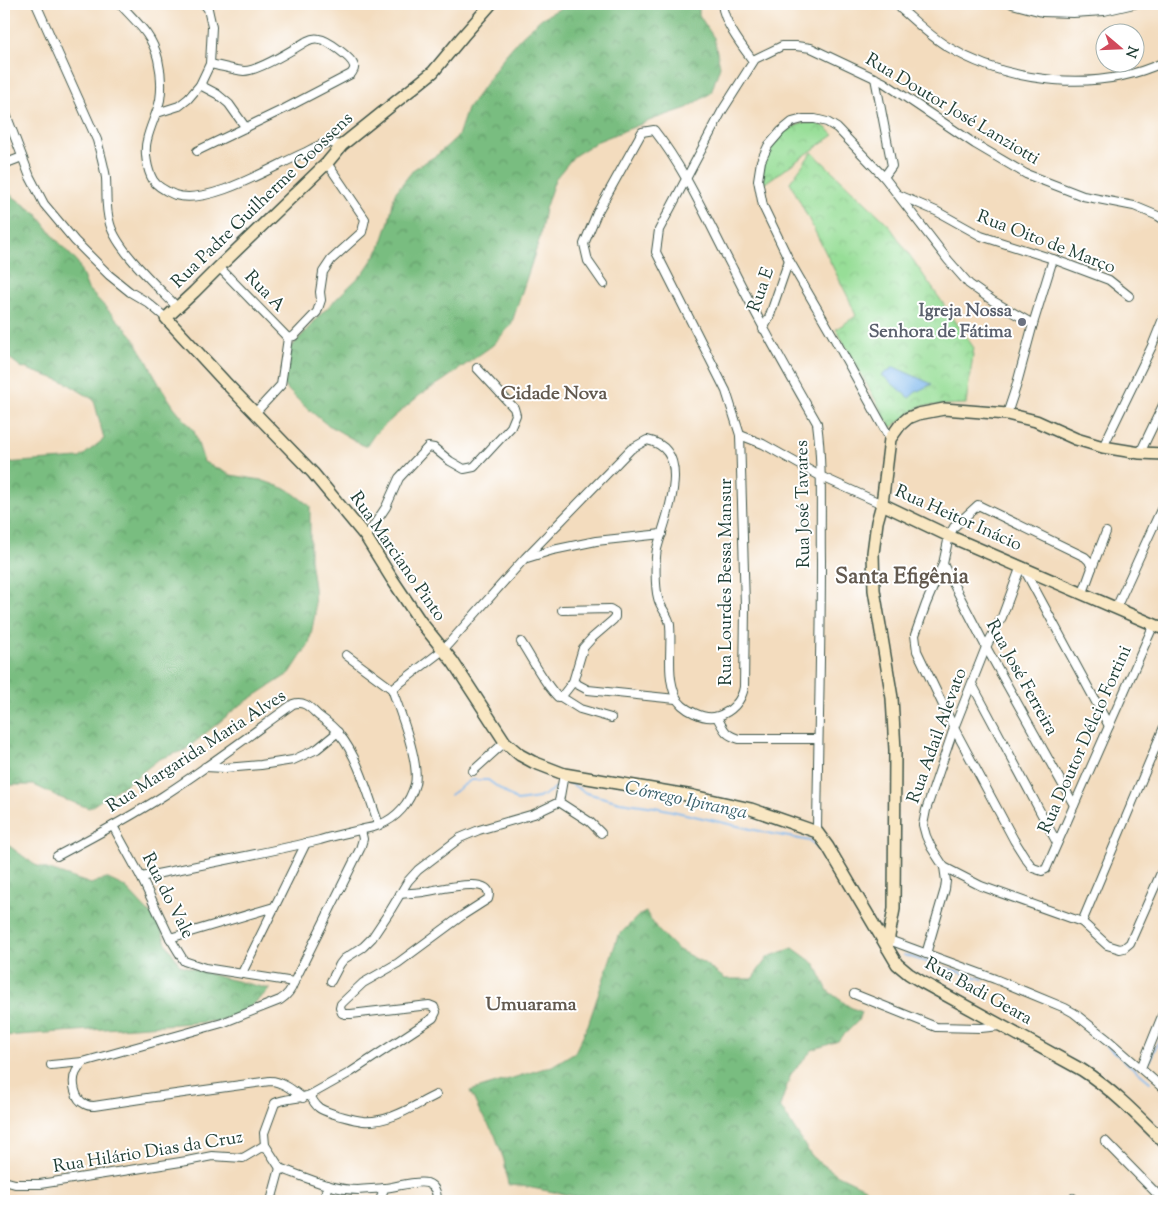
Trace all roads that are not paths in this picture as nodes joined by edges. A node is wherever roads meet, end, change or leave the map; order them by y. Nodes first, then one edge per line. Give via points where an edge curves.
1 (36, 4) edge
2 (120, 4) edge
3 (204, 4) edge
4 (492, 4) edge
5 (722, 4) edge
6 (897, 4) edge
7 (1012, 4) edge
8 (1134, 4) edge
9 (753, 61) junction
10 (1164, 62) edge
11 (210, 64) junction
12 (875, 78) junction
13 (200, 85) junction
14 (4, 109) edge
15 (157, 113) junction
16 (246, 128) junction
17 (342, 146) junction
18 (197, 151) dead end
19 (22, 157) junction
20 (4, 164) edge
21 (327, 164) junction
22 (884, 178) junction
23 (686, 179) junction
24 (897, 194) junction
25 (1164, 220) edge
26 (1053, 259) junction
27 (789, 260) junction
28 (219, 267) junction
29 (604, 284) dead end
30 (1129, 296) dead end
31 (177, 307) junction
32 (1164, 316) edge
33 (166, 318) junction
34 (1033, 324) junction
35 (763, 329) junction
36 (288, 338) junction
37 (478, 368) dead end
38 (1164, 403) edge
39 (255, 413) junction
40 (1007, 414) junction
41 (740, 435) junction
42 (890, 439) junction
43 (1102, 448) junction
44 (1140, 453) junction
45 (1164, 454) edge
46 (820, 476) junction
47 (1164, 503) edge
48 (882, 504) junction
49 (1106, 532) dead end
50 (662, 534) junction
51 (949, 536) junction
52 (366, 537) junction
53 (525, 558) junction
54 (943, 564) junction
55 (1021, 566) junction
56 (1092, 568) junction
57 (1083, 593) junction
58 (1116, 608) junction
59 (562, 610) dead end
60 (1159, 626) edge
61 (522, 642) dead end
62 (986, 647) junction
63 (443, 650) junction
64 (346, 655) dead end
65 (573, 682) junction
66 (972, 684) junction
67 (392, 689) junction
68 (561, 697) junction
69 (676, 699) junction
70 (717, 717) junction
71 (611, 718) dead end
72 (1110, 726) junction
73 (1164, 727) edge
74 (954, 728) junction
75 (338, 732) junction
76 (818, 739) junction
77 (506, 742) junction
78 (205, 767) junction
79 (473, 771) dead end
80 (564, 776) junction
81 (559, 802) junction
82 (1074, 805) junction
83 (379, 825) junction
84 (113, 826) junction
85 (361, 830) junction
86 (817, 832) junction
87 (601, 833) dead end
88 (306, 843) junction
89 (1057, 843) junction
90 (57, 856) dead end
91 (1164, 866) edge
92 (944, 867) junction
93 (141, 877) junction
94 (400, 894) junction
95 (274, 907) junction
96 (1082, 922) junction
97 (170, 938) junction
98 (888, 944) junction
99 (926, 954) junction
100 (242, 973) junction
101 (331, 981) dead end
102 (294, 982) junction
103 (854, 994) dead end
104 (1164, 1011) edge
105 (1001, 1026) junction
106 (83, 1062) junction
107 (51, 1065) dead end
108 (1141, 1068) junction
109 (1164, 1089) edge
110 (436, 1095) dead end
111 (306, 1096) junction
112 (1106, 1141) dead end
113 (1164, 1142) edge
114 (265, 1145) junction
115 (280, 1168) junction
116 (4, 1181) edge
117 (328, 1185) junction
118 (384, 1188) junction
119 (271, 1201) edge
120 (324, 1201) edge
121 (380, 1201) edge
122 (436, 1201) edge
123 (1164, 1201) edge

1 - 31 street via 97,140 106,179 110,225 119,243
2 - 15 street via 154,43 161,82
3 - 11 street via 212,26
4 - 17 street, Rua Padre Guilherme Goossens via 433,72
5 - 9 street via 739,42
6 - 10 street via 946,47 971,60 1030,78 1097,80 1149,69
7 - 8 street via 1042,12 1073,13 1104,11
9 - 12 street, Rua Doutor José Lanziotti via 782,46 811,48
9 - 23 street
11 - 13 street
11 - 16 street via 250,70 314,38 327,41 351,60 354,66 352,74
12 - 22 street via 892,166
12 - 25 street, Rua Doutor José Lanziotti via 1026,174 1083,196 1134,206
13 - 15 street via 179,106
13 - 16 street via 229,104
14 - 19 street, Rua Marciano Pinto
15 - 17 street via 146,143 149,171 154,182 175,195 210,194 328,143
16 - 18 street
17 - 21 street, Rua Padre Guilherme Goossens
19 - 20 street
19 - 33 street, Rua Marciano Pinto via 44,204 75,241 130,292
21 - 28 street, Rua Padre Guilherme Goossens
21 - 36 street via 365,219 362,232 331,260 323,272 317,312 294,336
22 - 24 street
22 - 27 street via 837,128 827,122 803,119 780,131 760,161 758,180 763,206
23 - 29 street, Rua José Tavares via 654,130 642,132 597,213 584,244 588,261
23 - 35 street, Rua José Tavares
23 - 41 street via 659,230 656,252 726,391
24 - 26 street, Rua Oito de Março via 981,236
24 - 34 street via 968,284
26 - 30 street, Rua Oito de Março via 1110,280
26 - 34 street
27 - 35 street, Rua E
27 - 42 street
28 - 31 street, Rua Padre Guilherme Goossens
28 - 36 street, Rua A
31 - 33 street, Rua Padre Guilherme Goossens
32 - 43 street
33 - 39 street, Rua Marciano Pinto
34 - 40 street
35 - 46 street, Rua José Tavares via 817,423
36 - 39 street via 281,385
37 - 52 street via 514,408 516,416 511,427 474,467 464,468 428,447 399,478 386,507
38 - 44 street
39 - 52 street, Rua Marciano Pinto via 313,473
40 - 42 street via 944,409 918,414 900,425
40 - 43 street via 1036,421
41 - 46 street, Rua Heitor Inácio
41 - 70 street, Rua Lourdes Bessa Mansur via 744,687 734,707
42 - 48 street
43 - 44 street
44 - 45 street
46 - 48 street, Rua Heitor Inácio
46 - 76 street, Rua José Tavares
47 - 58 street
48 - 51 street, Rua Heitor Inácio
48 - 98 street via 873,553 874,590 892,698 895,750 894,910
49 - 56 street
50 - 53 street via 596,541
50 - 53 street via 675,481 673,460 663,447 647,440 631,449
50 - 69 street via 657,550 656,587 670,624 672,684
51 - 54 street
51 - 55 street, Rua Heitor Inácio
51 - 56 street via 978,505 1085,557
52 - 63 street, Rua Marciano Pinto via 420,622
53 - 63 street
54 - 62 street, Rua José Ferreira
54 - 74 street via 915,642
55 - 57 street, Rua Heitor Inácio
55 - 62 street, Rua Adail Alevato via 1002,617
55 - 72 street
56 - 57 street
57 - 58 street, Rua Heitor Inácio
58 - 60 street, Rua Heitor Inácio
59 - 65 street via 615,612 613,620 583,648
60 - 72 street, Rua Doutor Délcio Fortini
61 - 68 street via 553,693
62 - 66 street, Rua Adail Alevato
62 - 82 street, Rua José Ferreira
63 - 67 street
63 - 77 street, Rua Marciano Pinto
64 - 67 street
65 - 68 street
65 - 69 street via 588,690
66 - 74 street, Rua Adail Alevato
66 - 89 street
67 - 83 street via 412,752 416,777 415,786 403,808
68 - 71 street via 580,709
69 - 70 street via 687,710
70 - 76 street via 726,734 739,739
72 - 82 street, Rua Doutor Délcio Fortini
73 - 96 street
74 - 89 street, Rua Doutor Délcio Fortini via 1014,840 1034,868 1046,869
74 - 92 street, Rua Adail Alevato via 923,824 926,836
75 - 78 street via 318,749 293,760 225,768
75 - 78 street, Rua Margarida Maria Alves via 307,705 298,702
75 - 83 street, Rua Margarida Maria Alves via 354,758
76 - 86 street, Rua José Tavares
77 - 79 street
77 - 80 street, Rua Marciano Pinto via 533,762
78 - 84 street, Rua Margarida Maria Alves
80 - 81 street
80 - 86 street, Rua Marciano Pinto via 722,802
81 - 87 street
81 - 94 street via 534,814 460,838 418,870
82 - 89 street, Rua Doutor Délcio Fortini
83 - 85 street
84 - 90 street, Rua Margarida Maria Alves
84 - 93 street, Rua do Vale
85 - 88 street
85 - 102 street via 360,849
86 - 98 street, Rua Badi Geara
88 - 93 street
88 - 95 street
91 - 96 street via 1130,943 1124,948 1107,945
92 - 96 street via 981,886
92 - 99 street via 945,889
93 - 97 street, Rua do Vale
94 - 101 street via 372,938 344,959
94 - 111 street via 457,885 476,885 489,892 488,899 398,964 363,983 340,1008 345,1014 351,1014 429,1005 436,1012 433,1018 351,1072
95 - 97 street
95 - 100 street
97 - 100 street, Rua do Vale via 188,963
98 - 99 street
98 - 105 street, Rua Badi Geara via 892,958 909,974
99 - 108 street via 1065,1008
100 - 102 street, Rua do Vale
102 - 106 street via 280,1000 222,1023
103 - 105 street via 936,1027
104 - 108 street
105 - 113 street, Rua Badi Geara via 1098,1080
106 - 107 street
106 - 111 street via 75,1073 75,1090 80,1100 94,1106 270,1081
108 - 109 street
110 - 111 street via 398,1114 370,1121 323,1111
111 - 114 street via 275,1103 264,1133
112 - 123 street
114 - 115 street
114 - 116 street, Rua Hilário Dias da Cruz via 243,1158 208,1156 40,1184
115 - 117 street
115 - 119 street
117 - 118 street via 356,1190
117 - 120 street
118 - 121 street
118 - 122 street via 426,1183 435,1189

